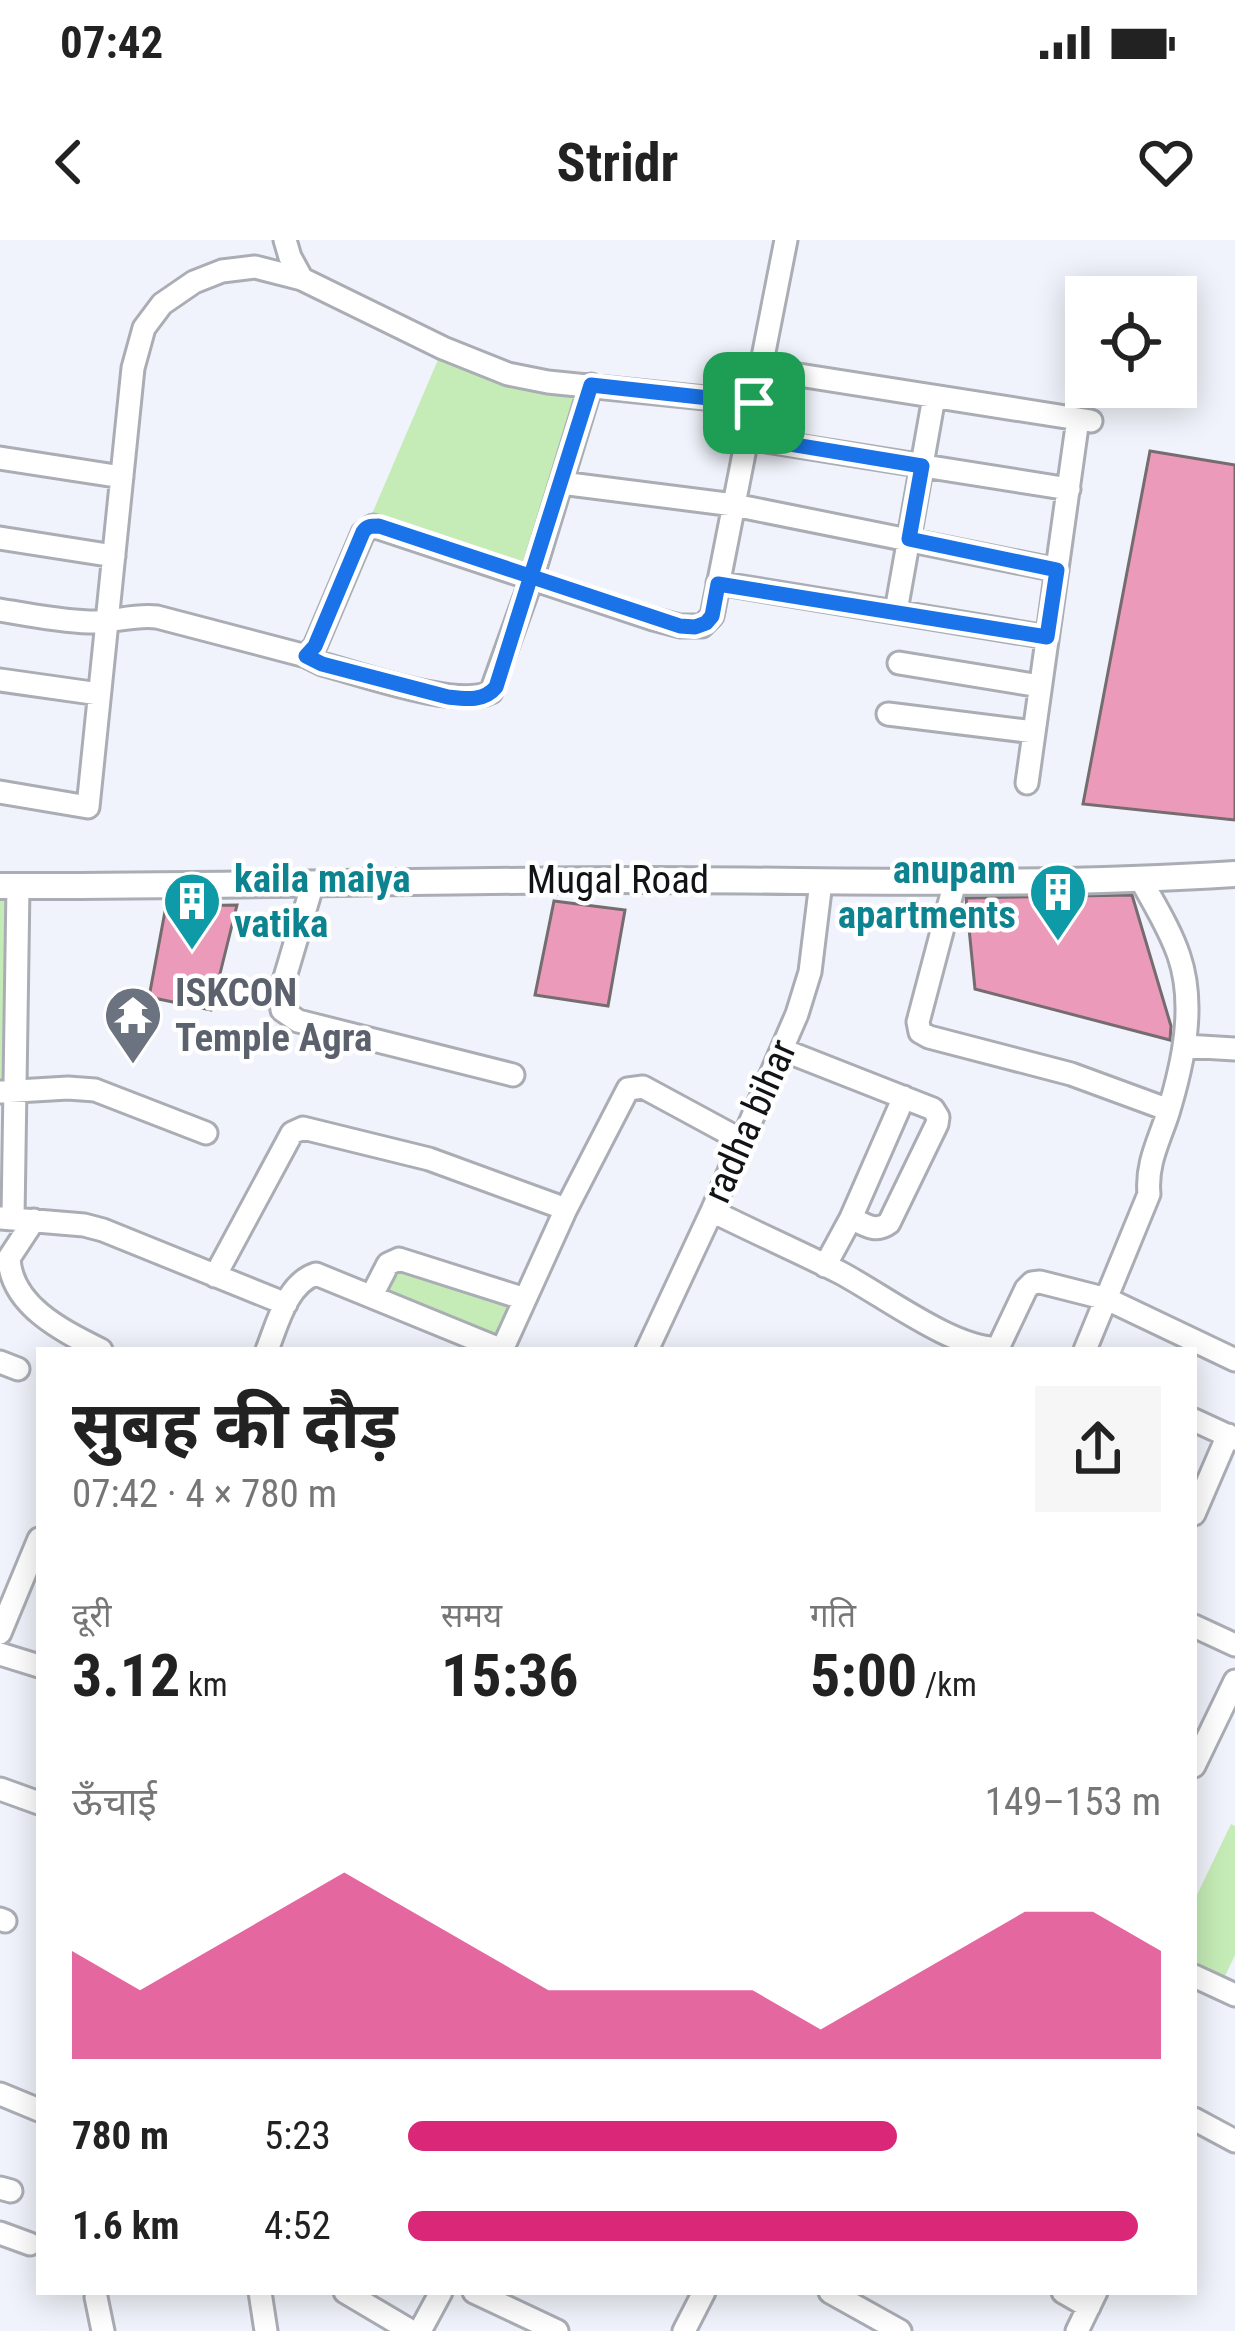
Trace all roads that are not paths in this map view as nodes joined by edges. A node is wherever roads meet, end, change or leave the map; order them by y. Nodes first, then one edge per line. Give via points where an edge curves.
1 (285, 240) edge
2 (786, 240) edge
3 (302, 279) junction
4 (761, 369) junction
5 (591, 385) junction
6 (934, 397) junction
7 (754, 403) junction
8 (747, 437) junction
9 (0, 458) edge
10 (922, 466) junction
11 (122, 477) junction
12 (562, 483) junction
13 (1069, 490) junction
14 (734, 505) junction
15 (0, 538) edge
16 (909, 539) junction
17 (114, 556) junction
18 (1057, 570) junction
19 (532, 578) junction
20 (718, 584) junction
21 (0, 610) edge
22 (896, 611) junction
23 (107, 622) junction
24 (1047, 637) junction
25 (306, 656) junction
26 (899, 663) dead end
27 (0, 680) edge
28 (1040, 686) junction
29 (99, 694) junction
30 (888, 714) dead end
31 (1034, 732) junction
32 (1027, 783) dead end
33 (0, 792) edge
34 (1235, 874) edge
35 (1141, 880) junction
36 (821, 882) junction
37 (955, 882) junction
38 (313, 883) junction
39 (9, 886) edge
40 (1185, 1046) junction
41 (1235, 1049) edge
42 (783, 1050) junction
43 (513, 1075) dead end
44 (8, 1092) edge
45 (904, 1097) junction
46 (1169, 1110) junction
47 (206, 1133) dead end
48 (741, 1140) junction
49 (566, 1209) junction
50 (712, 1211) junction
51 (851, 1218) junction
52 (16, 1219) edge
53 (825, 1266) junction
54 (214, 1276) junction
55 (372, 1295) junction
56 (525, 1299) junction
57 (1106, 1299) junction
58 (286, 1304) junction
59 (95, 1347) edge
60 (268, 1347) edge
61 (495, 1347) edge
62 (503, 1347) edge
63 (648, 1347) edge
64 (979, 1347) edge
65 (998, 1347) edge
66 (1086, 1347) edge
67 (1235, 1360) edge
68 (1197, 1421) edge
69 (1232, 1437) edge
70 (1197, 1508) edge
71 (36, 1546) edge
72 (1197, 1627) edge
73 (0, 1634) edge
74 (1235, 1645) edge
75 (0, 1654) edge
76 (36, 1665) edge
77 (1235, 1681) edge
78 (1197, 1760) edge
79 (0, 1789) edge
80 (36, 1802) edge
81 (1197, 1977) edge
82 (1235, 1995) edge
83 (0, 2094) edge
84 (36, 2109) edge
85 (1197, 2121) edge
86 (1235, 2141) edge
87 (260, 2295) edge
88 (350, 2295) edge
89 (439, 2295) edge
90 (480, 2295) edge
91 (702, 2295) edge
92 (835, 2295) edge
93 (96, 2297) dead end
94 (1092, 2300) edge
95 (103, 2331) edge
96 (266, 2331) edge
97 (416, 2331) edge
98 (556, 2331) edge
99 (684, 2331) edge
100 (900, 2331) edge
101 (1077, 2331) edge

1 - 3 street
2 - 4 street
3 - 5 street via 481,364 530,380
3 - 11 street via 266,268 222,271 162,304 144,328 134,368
4 - 6 street
4 - 7 street
5 - 7 street
5 - 12 street
6 - 10 street
6 - 13 street via 1085,420
7 - 8 street
8 - 10 street
8 - 14 street
9 - 11 street
10 - 13 street
10 - 16 street
11 - 17 street
12 - 14 street
12 - 19 street
13 - 18 street
14 - 16 street
14 - 20 street
15 - 17 street
16 - 18 street
16 - 22 street
17 - 23 street
18 - 24 street
19 - 20 street via 695,627 712,616
19 - 25 street via 496,687 485,696 448,697
19 - 25 street via 370,526
20 - 22 street
21 - 23 street
22 - 24 street
23 - 25 street via 157,617
23 - 29 street
24 - 28 street
26 - 28 street
27 - 29 street
28 - 31 street
29 - 33 street via 88,807
30 - 31 street
31 - 32 street
34 - 35 street, Mugal Road
35 - 37 street, Mugal Road
35 - 40 street via 1180,956
36 - 37 street, Mugal Road
36 - 38 street, Mugal Road
36 - 42 street, radha bihar via 810,972
37 - 46 street via 920,1032
38 - 39 street, Mugal Road
38 - 43 street via 282,1010 298,1021
39 - 44 street
40 - 41 street
40 - 46 street
42 - 45 street
42 - 48 street, radha bihar
44 - 47 street via 95,1090
44 - 52 street
45 - 51 street
45 - 51 street via 933,1109 937,1124 890,1222 873,1228
46 - 57 street via 1148,1167 1149,1195
48 - 49 street via 632,1087
48 - 50 street, radha bihar
49 - 54 street via 429,1159 303,1128 292,1133
49 - 56 street
50 - 53 street
50 - 63 street, radha bihar
51 - 53 street
52 - 54 street via 103,1230
52 - 59 street via 8,1258 16,1288
53 - 64 street
54 - 58 street
55 - 56 street via 399,1259
55 - 58 street via 316,1274
55 - 61 street
56 - 62 street
57 - 65 street via 1032,1283
57 - 66 street
57 - 67 street
58 - 60 street
68 - 69 street
69 - 70 street
71 - 73 street
72 - 74 street
75 - 76 street
77 - 78 street
79 - 80 street
81 - 82 street
83 - 84 street
85 - 86 street
87 - 96 street
88 - 97 street
89 - 97 street
90 - 98 street
91 - 99 street
92 - 100 street
93 - 95 street
94 - 101 street

